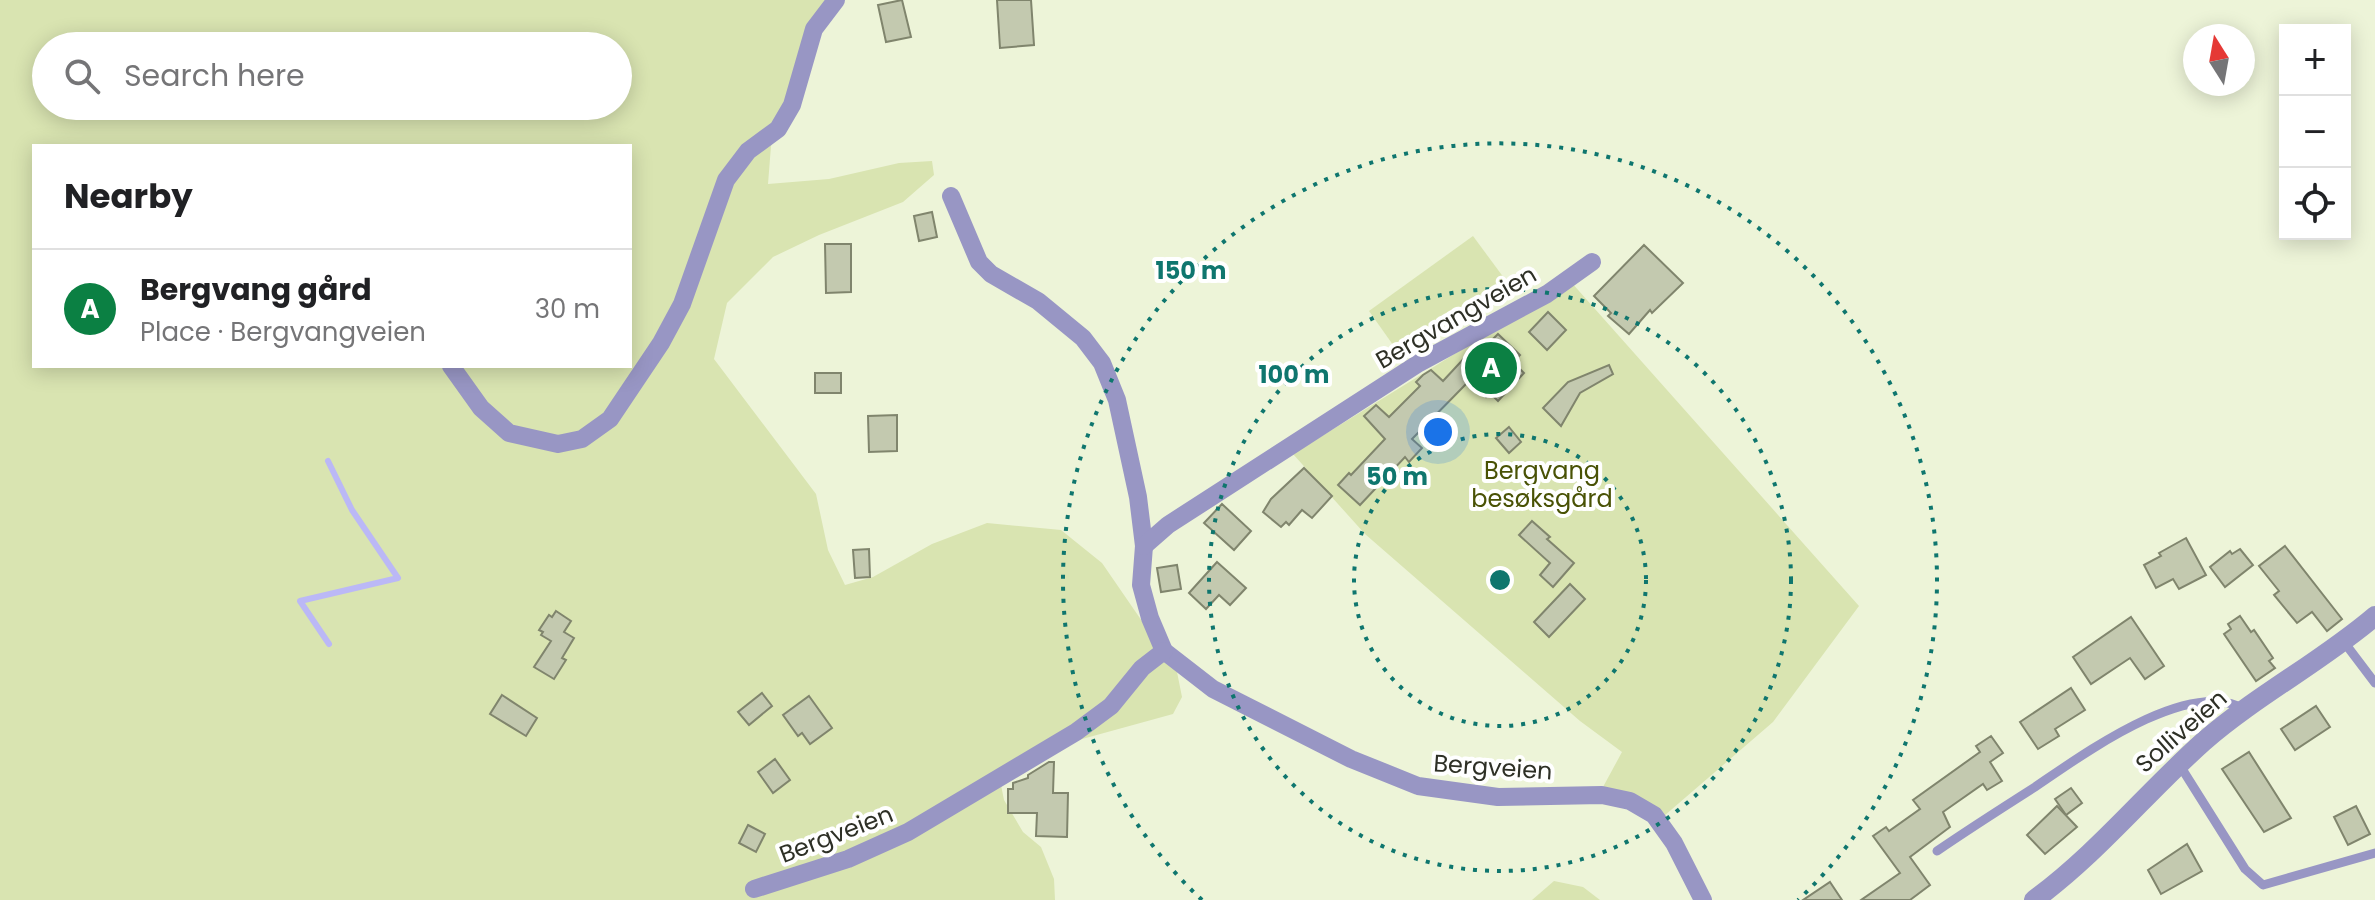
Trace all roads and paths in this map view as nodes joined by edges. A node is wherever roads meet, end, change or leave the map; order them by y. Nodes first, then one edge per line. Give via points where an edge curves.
1 (836, 0) edge
2 (951, 196) dead end
3 (1592, 262) dead end
4 (452, 368) edge
5 (1144, 546) junction
6 (2375, 616) edge
7 (2344, 642) junction
8 (1164, 651) junction
9 (2375, 683) edge
10 (2246, 710) junction
11 (2179, 764) junction
12 (1937, 851) dead end
13 (2375, 853) edge
14 (754, 889) dead end
15 (1703, 900) edge
16 (2034, 900) edge

1 - 4 street via 814,29 792,105 778,129 748,151 726,180 682,304 610,419 582,439 558,444 509,433 481,408
2 - 5 street via 979,262 1038,301 1083,338 1102,363 1117,400
3 - 5 street, Bergvangveien via 1547,294 1419,363 1168,525
5 - 8 street via 1141,585
6 - 7 street, Solliveien
7 - 9 lane
7 - 10 street, Solliveien
8 - 14 street, Bergveien via 1142,668 1111,706 1076,732 908,832 848,859
8 - 15 street, Bergveien via 1213,689 1351,759 1418,786 1498,797 1602,795 1630,801 1654,815
10 - 11 street, Solliveien
10 - 12 lane via 2224,701 2208,702 2121,730
11 - 13 lane via 2245,869 2263,885
11 - 16 street, Solliveien

